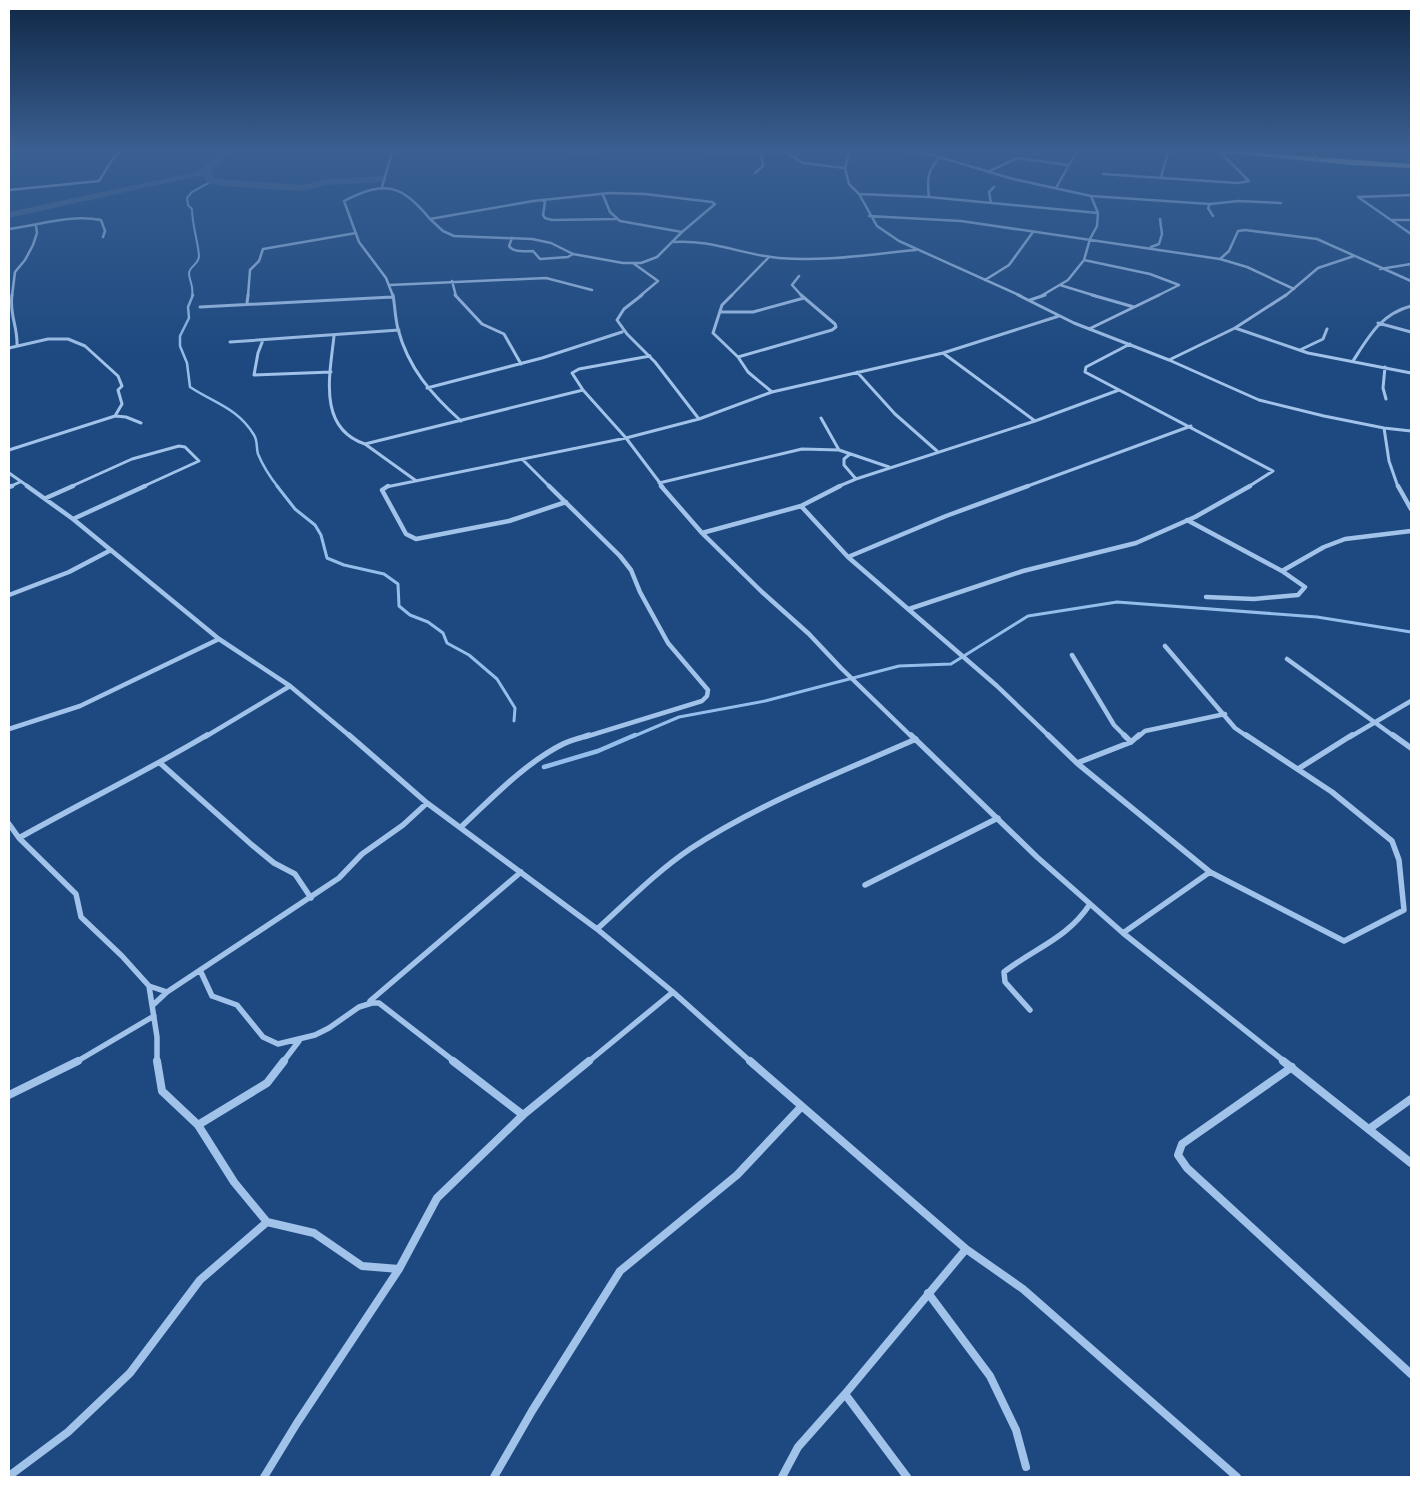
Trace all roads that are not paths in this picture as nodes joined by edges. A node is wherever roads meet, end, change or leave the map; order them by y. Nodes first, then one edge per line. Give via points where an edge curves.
1 (91, 218) edge
2 (99, 218) edge
3 (350, 218) edge
4 (434, 218) edge
5 (546, 218) edge
6 (699, 218) edge
7 (872, 218) edge
8 (913, 218) edge
9 (1098, 218) edge
10 (1160, 218) dead end
11 (1389, 218) edge
12 (430, 219) joint
13 (617, 219) joint
14 (1392, 220) junction
15 (1411, 220) edge
16 (36, 226) junction
17 (9, 230) edge
18 (682, 232) junction
19 (1033, 232) junction
20 (356, 233) junction
21 (1411, 234) edge
22 (103, 237) dead end
23 (512, 238) junction
24 (1090, 239) junction
25 (674, 242) junction
26 (1150, 247) junction
27 (918, 250) junction
28 (573, 254) junction
29 (1354, 256) junction
30 (769, 257) junction
31 (1220, 259) junction
32 (1084, 260) junction
33 (632, 263) junction
34 (1411, 264) edge
35 (1380, 269) junction
36 (15, 272) junction
37 (9, 273) edge
38 (798, 276) dead end
39 (986, 280) junction
40 (452, 281) junction
41 (1411, 281) edge
42 (390, 285) junction
43 (1060, 285) junction
44 (1294, 289) junction
45 (592, 290) dead end
46 (392, 297) junction
47 (804, 298) junction
48 (1030, 300) junction
49 (247, 303) junction
50 (1411, 306) edge
51 (200, 307) dead end
52 (1135, 307) junction
53 (721, 312) junction
54 (1059, 316) junction
55 (1378, 324) junction
56 (1236, 328) junction
57 (1089, 329) junction
58 (1327, 329) dead end
59 (399, 330) junction
60 (622, 332) junction
61 (1411, 332) edge
62 (334, 336) junction
63 (263, 340) junction
64 (230, 342) dead end
65 (1130, 344) junction
66 (17, 346) junction
67 (9, 348) edge
68 (1300, 350) junction
69 (943, 353) junction
70 (650, 356) junction
71 (738, 357) junction
72 (1169, 360) junction
73 (1353, 362) junction
74 (521, 364) junction
75 (1385, 366) junction
76 (331, 372) junction
77 (857, 372) junction
78 (1411, 373) edge
79 (427, 388) junction
80 (583, 390) junction
81 (1119, 390) junction
82 (772, 392) junction
83 (1386, 399) dead end
84 (115, 416) junction
85 (821, 418) dead end
86 (699, 419) junction
87 (461, 421) junction
88 (1034, 421) junction
89 (141, 423) dead end
90 (1191, 426) junction
91 (1384, 428) junction
92 (1411, 431) edge
93 (626, 438) junction
94 (365, 444) junction
95 (9, 450) edge
96 (839, 450) junction
97 (937, 451) junction
98 (850, 454) junction
99 (522, 459) junction
100 (890, 467) junction
101 (9, 473) edge
102 (856, 479) junction
103 (415, 480) junction
104 (20, 482) junction
105 (659, 483) junction
106 (9, 486) edge
107 (46, 498) junction
108 (566, 502) junction
109 (801, 506) junction
110 (1411, 510) edge
111 (73, 519) junction
112 (1187, 520) junction
113 (1411, 531) edge
114 (702, 533) junction
115 (111, 550) junction
116 (848, 557) junction
117 (1282, 572) junction
118 (9, 595) edge
119 (1206, 597) dead end
120 (909, 609) junction
121 (219, 639) junction
122 (1165, 646) dead end
123 (1072, 655) dead end
124 (1287, 659) dead end
125 (290, 686) junction
126 (1411, 701) edge
127 (1225, 714) junction
128 (1372, 722) junction
129 (9, 729) edge
130 (916, 739) junction
131 (1131, 742) junction
132 (1411, 748) edge
133 (160, 763) junction
134 (1077, 763) junction
135 (1298, 769) junction
136 (427, 803) junction
137 (998, 818) junction
138 (9, 824) edge
139 (461, 827) junction
140 (19, 838) junction
141 (521, 872) junction
142 (1210, 872) junction
143 (865, 885) dead end
144 (311, 898) junction
145 (1090, 904) junction
146 (597, 929) junction
147 (1123, 933) junction
148 (200, 970) junction
149 (149, 986) junction
150 (166, 992) junction
151 (673, 992) junction
152 (370, 1001) junction
153 (153, 1005) junction
154 (1030, 1010) dead end
155 (154, 1016) junction
156 (299, 1041) junction
157 (1292, 1067) junction
158 (9, 1095) edge
159 (1411, 1100) edge
160 (801, 1107) junction
161 (523, 1115) junction
162 (198, 1125) junction
163 (1369, 1129) junction
164 (1411, 1163) edge
165 (267, 1222) junction
166 (966, 1249) junction
167 (399, 1269) junction
168 (928, 1293) junction
169 (1411, 1374) edge
170 (845, 1394) junction
171 (1026, 1467) dead end
172 (9, 1476) edge
173 (264, 1477) edge
174 (494, 1477) edge
175 (782, 1477) edge
176 (907, 1477) edge
177 (1237, 1477) edge

1 - 16 street
2 - 22 street via 105,231
3 - 20 street
4 - 12 street
5 - 13 street
6 - 18 street
7 - 27 street via 887,234
8 - 19 street via 961,221
9 - 24 street
10 - 26 street via 1162,234 1159,244
11 - 14 street
12 - 23 street via 454,236
13 - 18 street
14 - 15 street
14 - 21 street
16 - 17 street
16 - 36 street via 33,245
18 - 25 street
19 - 24 street
19 - 39 street via 1009,265
20 - 42 street via 362,247
20 - 49 street via 262,249 259,261 250,270
23 - 28 street via 543,241
23 - 28 street via 511,249 532,251 540,259
24 - 26 street
24 - 32 street
25 - 30 street via 692,242
25 - 33 street via 649,262
26 - 31 street
27 - 30 street via 796,259
27 - 39 street
28 - 33 street
29 - 31 street via 1317,239 1245,230 1238,231 1229,251
29 - 35 street
29 - 44 street via 1318,268
30 - 53 street via 728,297
31 - 44 street via 1247,267
32 - 43 street
32 - 52 street via 1179,284
33 - 60 street via 658,281 624,309 617,320
34 - 35 street
35 - 41 street
36 - 37 street
36 - 66 street via 10,308 18,333
38 - 47 street via 792,285
39 - 48 street
40 - 42 street
40 - 45 street via 546,278
40 - 74 street via 461,303 482,324 504,334
42 - 46 street
43 - 48 street
43 - 52 street
44 - 56 street
46 - 49 street
46 - 59 street
47 - 53 street via 753,312
47 - 71 street via 836,327
48 - 54 street
49 - 51 street
50 - 55 street via 1392,312
52 - 57 street
53 - 71 street via 713,333
54 - 57 street
54 - 69 street
55 - 61 street
55 - 73 street
56 - 68 street
56 - 72 street
57 - 65 street
58 - 68 street via 1323,339
59 - 62 street
59 - 79 street via 416,376
60 - 70 street via 638,342
60 - 74 street
62 - 63 street
62 - 76 street
63 - 64 street
63 - 76 street via 254,375
65 - 72 street
65 - 81 street via 1084,369
66 - 67 street
66 - 84 street via 64,338 85,345 121,381 122,386 118,390 123,401
68 - 73 street
69 - 77 street
69 - 88 street
70 - 80 street via 574,371 572,373
70 - 86 street
71 - 82 street via 748,372
72 - 91 street via 1259,400
73 - 75 street
74 - 79 street
75 - 78 street
75 - 83 street via 1383,388
76 - 94 street via 328,392 333,412 343,430 353,440
77 - 82 street
77 - 97 street via 899,421
79 - 87 street
80 - 87 street
80 - 93 street
81 - 88 street
81 - 90 street
82 - 86 street
84 - 89 street
84 - 95 street
85 - 96 street
86 - 93 street
87 - 94 street
88 - 97 street
90 - 112 street via 1273,470 1249,488
90 - 116 street via 946,516
91 - 92 street
91 - 110 street via 1388,462 1398,489
93 - 99 street
93 - 105 street
94 - 103 street
96 - 98 street
96 - 105 street via 802,449
97 - 100 street
98 - 100 street
98 - 102 street via 844,459 844,465
99 - 103 street
99 - 108 street
100 - 102 street
101 - 104 street
102 - 109 street
103 - 108 street via 382,490 406,534 416,540 509,521
104 - 106 street
104 - 107 street
105 - 114 street
107 - 111 street
107 - 111 street via 132,460 179,446 185,447 199,461
108 - 139 street via 631,570 668,643 708,690 708,696 702,701 564,743 499,791
109 - 114 street
109 - 116 street
111 - 115 street
112 - 117 street
112 - 120 street via 1109,552 1062,560
113 - 117 street via 1345,539 1324,547
114 - 130 street
115 - 118 street via 69,572
115 - 121 street
116 - 120 street
117 - 119 street via 1305,587 1303,592 1254,599
120 - 134 street
121 - 125 street
121 - 129 street via 80,706
122 - 127 street
123 - 131 street via 1114,725
124 - 128 street
125 - 133 street
125 - 136 street
126 - 128 street
127 - 131 street via 1144,731
127 - 135 street via 1235,728
128 - 132 street
128 - 135 street
130 - 137 street
130 - 146 street via 801,790 701,842 670,864
131 - 134 street
133 - 140 street
133 - 144 street via 274,863 296,874
134 - 142 street
135 - 142 street via 1392,841 1399,860 1404,910 1344,941
136 - 139 street
136 - 144 street
137 - 143 street
137 - 145 street
138 - 140 street
139 - 141 street
140 - 149 street via 76,894 81,917
141 - 146 street
141 - 152 street
142 - 147 street
144 - 148 street
145 - 147 street
145 - 154 street via 1083,918 1055,941 1004,972 1004,982
146 - 151 street
147 - 157 street
148 - 150 street
148 - 156 street via 212,996 236,1003 266,1039 275,1044
149 - 150 street
149 - 153 street
150 - 153 street
151 - 160 street
151 - 161 street
152 - 156 street via 331,1027
152 - 161 street via 379,1003
153 - 155 street
155 - 158 street via 78,1061
155 - 162 street via 156,1060 162,1091
156 - 162 street via 268,1084
157 - 163 street
157 - 169 street via 1182,1144 1178,1155 1188,1168
159 - 163 street
160 - 166 street
160 - 174 street via 737,1175 620,1271
161 - 167 street via 437,1198
162 - 165 street via 234,1182
163 - 164 street
165 - 167 street via 314,1233 362,1266
165 - 172 street via 200,1280 130,1373 68,1432
166 - 168 street
166 - 177 street via 1023,1289
167 - 173 street
168 - 170 street
168 - 171 street via 990,1376 1016,1430
170 - 175 street via 798,1447
170 - 176 street

